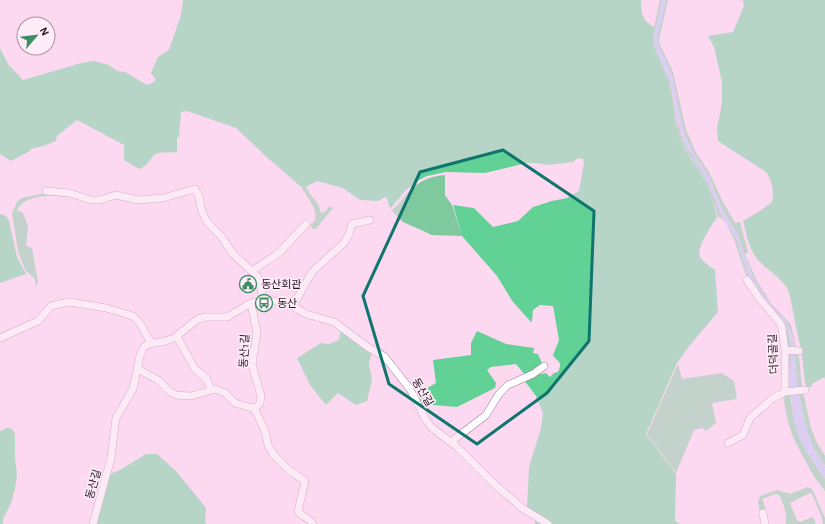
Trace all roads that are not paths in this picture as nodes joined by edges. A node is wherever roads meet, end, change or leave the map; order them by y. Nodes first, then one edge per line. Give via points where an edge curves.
1 (46, 192) dead end
2 (370, 220) dead end
3 (306, 224) dead end
4 (252, 271) junction
5 (746, 280) dead end
6 (263, 300) junction
7 (251, 303) junction
8 (293, 306) junction
9 (177, 337) junction
10 (0, 338) edge
11 (151, 343) junction
12 (786, 350) junction
13 (798, 351) dead end
14 (544, 366) dead end
15 (138, 369) junction
16 (211, 389) junction
17 (803, 390) dead end
18 (786, 391) junction
19 (254, 408) junction
20 (451, 442) junction
21 (728, 443) dead end
22 (763, 514) dead end
23 (93, 524) edge
24 (313, 524) edge
25 (548, 524) edge
26 (765, 524) edge

1 - 4 street via 72,193 91,200 116,195 138,200 163,198 195,189 207,222
2 - 8 street via 352,224 344,243 312,272
3 - 4 street via 279,252
4 - 6 street via 258,277
5 - 12 street, 더덕골길 via 781,325
6 - 7 street, 동산길
6 - 8 street, 동산길 via 285,302
7 - 9 street, 동산길 via 227,317 198,319
7 - 19 street, 동산1길 via 257,333 252,365 261,396 259,405
8 - 20 street, 동산길 via 306,314 337,323 369,348 384,356 410,389 429,425
9 - 11 street, 동산길
9 - 16 street via 195,369 206,378
10 - 11 street via 35,323 52,306 70,302 133,316 140,322
11 - 15 street, 동산길 via 142,350
12 - 13 street
12 - 18 street, 더덕골길
14 - 20 street via 534,374 508,385 499,394 486,416
15 - 16 street via 158,380 176,395 191,396
15 - 23 street, 동산길 via 133,389 116,418 111,458
16 - 19 street via 225,394 235,403
17 - 18 street
18 - 21 street via 764,404 750,418 743,435
19 - 24 street via 273,454 290,471 304,480 298,511
20 - 25 street, 동산길 via 522,508
22 - 26 street

